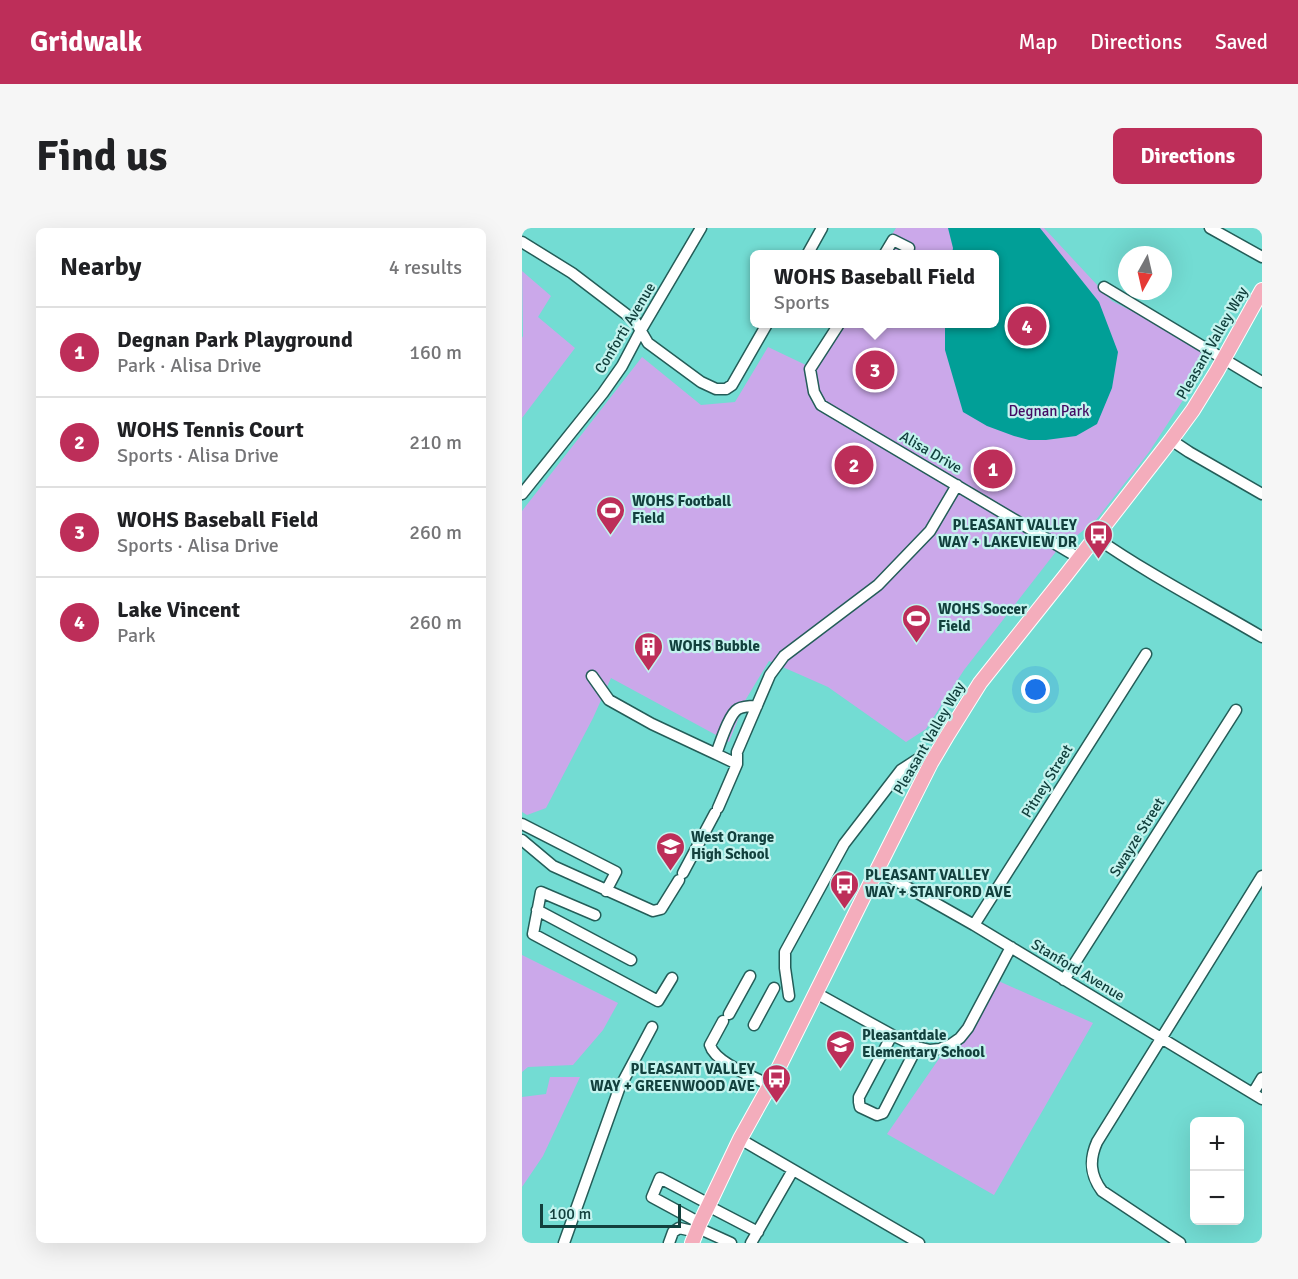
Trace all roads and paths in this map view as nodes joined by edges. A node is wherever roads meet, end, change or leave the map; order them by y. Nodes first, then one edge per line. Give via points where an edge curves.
1 (701, 228) edge
2 (822, 228) edge
3 (1210, 228) edge
4 (522, 242) edge
5 (909, 248) dead end
6 (810, 250) edge
7 (887, 250) edge
8 (1262, 257) edge
9 (1104, 286) dead end
10 (1262, 290) edge
11 (765, 328) edge
12 (836, 328) edge
13 (641, 330) junction
14 (1224, 359) junction
15 (1262, 382) edge
16 (1171, 440) junction
17 (957, 485) junction
18 (522, 494) edge
19 (1262, 494) edge
20 (1095, 537) junction
21 (1079, 558) junction
22 (1262, 637) edge
23 (1146, 654) dead end
24 (592, 676) dead end
25 (757, 706) junction
26 (1236, 710) dead end
27 (717, 754) junction
28 (931, 763) junction
29 (737, 764) junction
30 (522, 824) edge
31 (522, 840) edge
32 (876, 870) junction
33 (1262, 876) edge
34 (606, 891) junction
35 (537, 910) junction
36 (595, 915) dead end
37 (974, 925) junction
38 (1011, 947) junction
39 (631, 960) dead end
40 (750, 976) dead end
41 (672, 978) dead end
42 (1064, 980) junction
43 (774, 988) dead end
44 (816, 993) junction
45 (789, 996) dead end
46 (754, 1025) dead end
47 (652, 1027) dead end
48 (892, 1035) junction
49 (1162, 1038) junction
50 (917, 1047) junction
51 (1262, 1078) edge
52 (770, 1085) junction
53 (1257, 1096) edge
54 (740, 1139) junction
55 (793, 1170) junction
56 (709, 1205) junction
57 (697, 1232) edge
58 (758, 1232) junction
59 (564, 1243) edge
60 (669, 1243) edge
61 (731, 1243) edge
62 (751, 1243) edge
63 (919, 1243) edge
64 (1180, 1243) edge

1 - 13 street, Conforti Avenue
2 - 6 street
3 - 8 street
4 - 13 street via 572,273 635,321
5 - 7 street via 893,240
9 - 14 street
10 - 14 main road, Pleasant Valley Way
11 - 13 street via 726,389 700,382 648,343
12 - 17 street, Alisa Drive via 810,369 821,405
13 - 18 street, Conforti Avenue via 603,393
14 - 15 street
14 - 16 main road, Pleasant Valley Way
16 - 19 street
16 - 20 main road, Pleasant Valley Way
17 - 21 street, Alisa Drive
17 - 25 street via 930,531 878,585 784,656 770,675
20 - 21 main road, Pleasant Valley Way
20 - 22 street
21 - 28 main road, Pleasant Valley Way via 980,683
23 - 37 street, Pitney Street
24 - 27 street via 609,700
25 - 27 street via 735,711
25 - 29 street via 737,752
26 - 42 street, Swayze Street
27 - 29 street
28 - 32 main road, Pleasant Valley Way
28 - 45 street via 918,759 901,770 844,844 785,952
29 - 34 street via 661,909 653,911
30 - 34 street via 616,872
31 - 34 street via 553,866
32 - 37 street, Stanford Avenue
32 - 44 main road, Pleasant Valley Way
33 - 49 street
35 - 36 street via 541,892
35 - 39 street
35 - 41 street via 532,934 658,1001
37 - 38 street, Stanford Avenue
38 - 42 street, Stanford Avenue
38 - 50 street via 960,1038 940,1049
40 - 52 street via 710,1045 725,1062
42 - 49 street, Stanford Avenue
43 - 46 street
44 - 48 street
44 - 52 main road, Pleasant Valley Way
47 - 59 street via 619,1089
48 - 50 street
48 - 50 street via 859,1097 860,1107 877,1115 883,1113
49 - 53 street, Stanford Avenue
49 - 64 street via 1097,1142 1091,1168 1102,1191
51 - 53 street
52 - 54 main road, Pleasant Valley Way
54 - 55 street
54 - 56 main road, Pleasant Valley Way
55 - 58 street
55 - 63 street
56 - 57 main road, Pleasant Valley Way
56 - 57 street via 660,1178 652,1197
56 - 58 street
57 - 60 street via 679,1228
57 - 61 street
58 - 62 street

